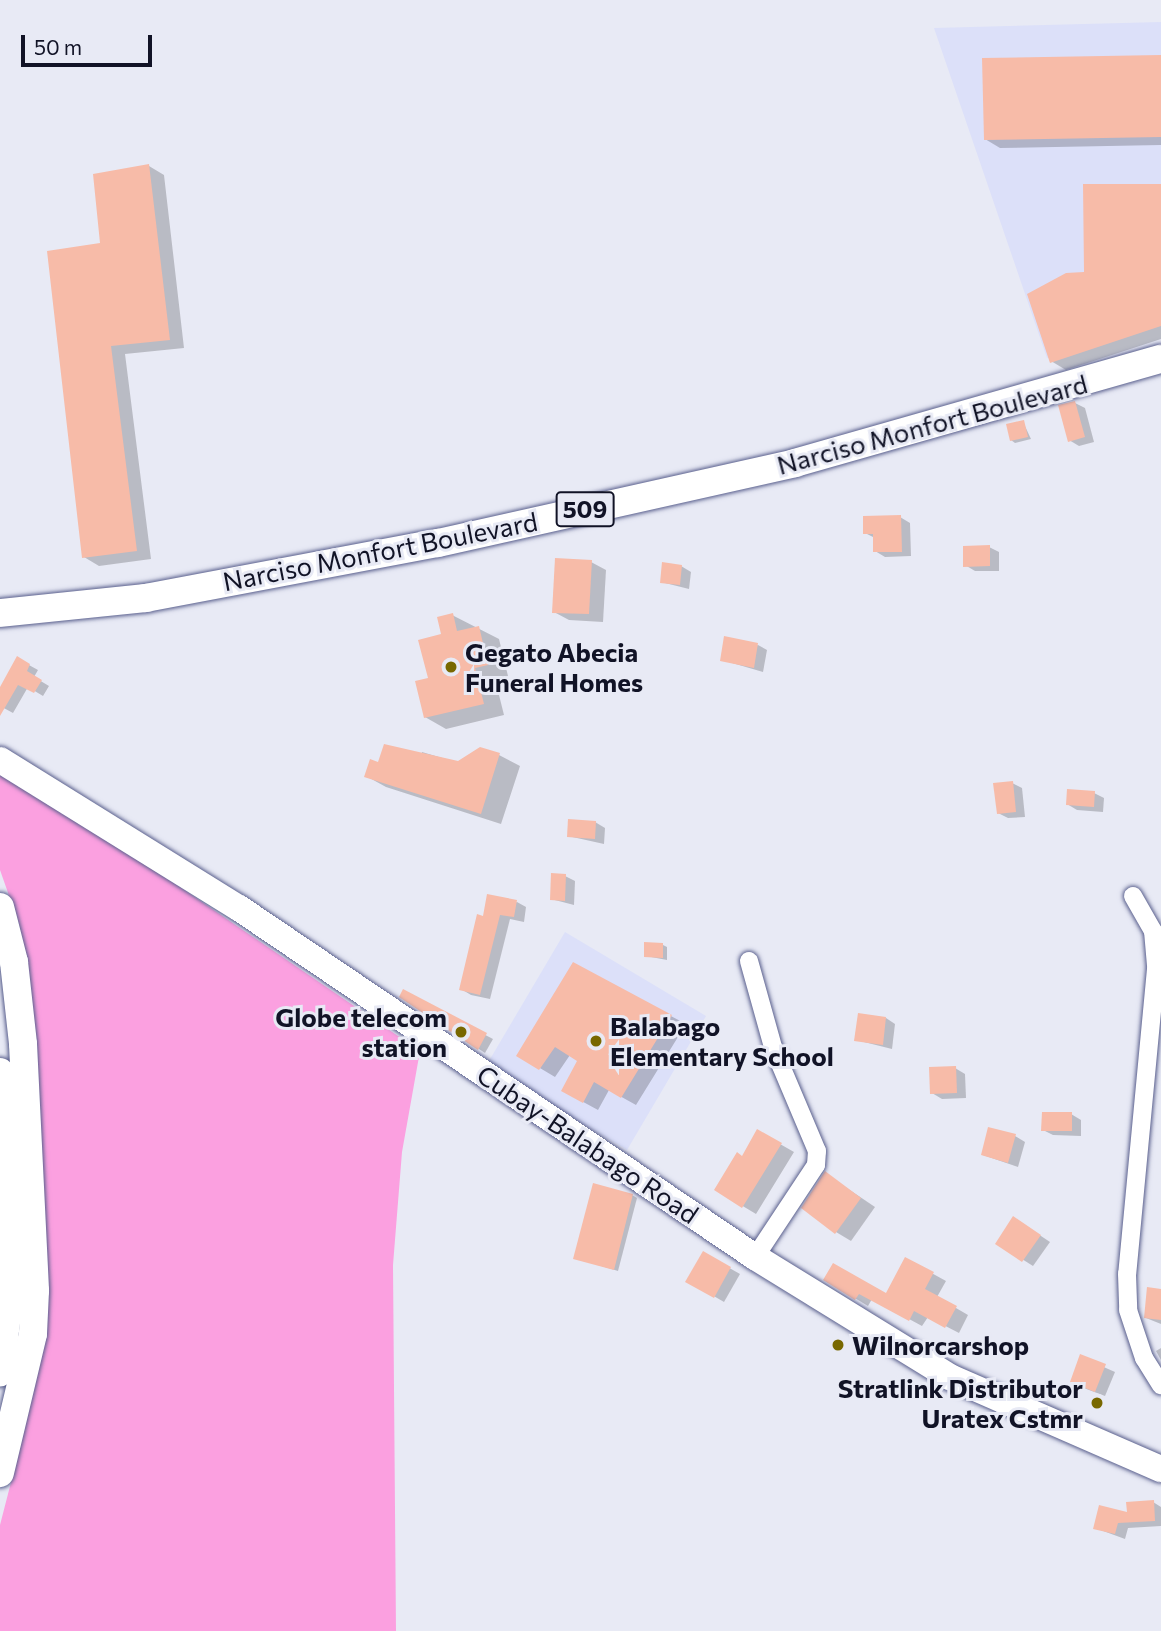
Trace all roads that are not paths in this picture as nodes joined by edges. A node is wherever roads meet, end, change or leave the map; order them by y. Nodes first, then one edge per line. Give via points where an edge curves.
1 (1161, 359) edge
2 (0, 613) edge
3 (0, 760) edge
4 (1133, 896) dead end
5 (0, 907) edge
6 (749, 961) dead end
7 (0, 1072) edge
8 (755, 1256) junction
9 (0, 1372) edge
10 (1161, 1385) edge
11 (1161, 1469) edge
12 (0, 1473) edge

1 - 2 main road, Narciso Monfort Boulevard / 509 via 795,463 438,543 146,598
3 - 8 main road, Cubay-Balabago Road via 239,908
4 - 10 street via 1153,931 1156,969 1126,1274 1128,1310 1144,1358
5 - 12 main road via 14,962 23,1044 35,1291 26,1369
6 - 8 street via 773,1047 817,1151 816,1165
7 - 9 main road via 10,1290
8 - 11 main road, Cubay-Balabago Road via 950,1377

